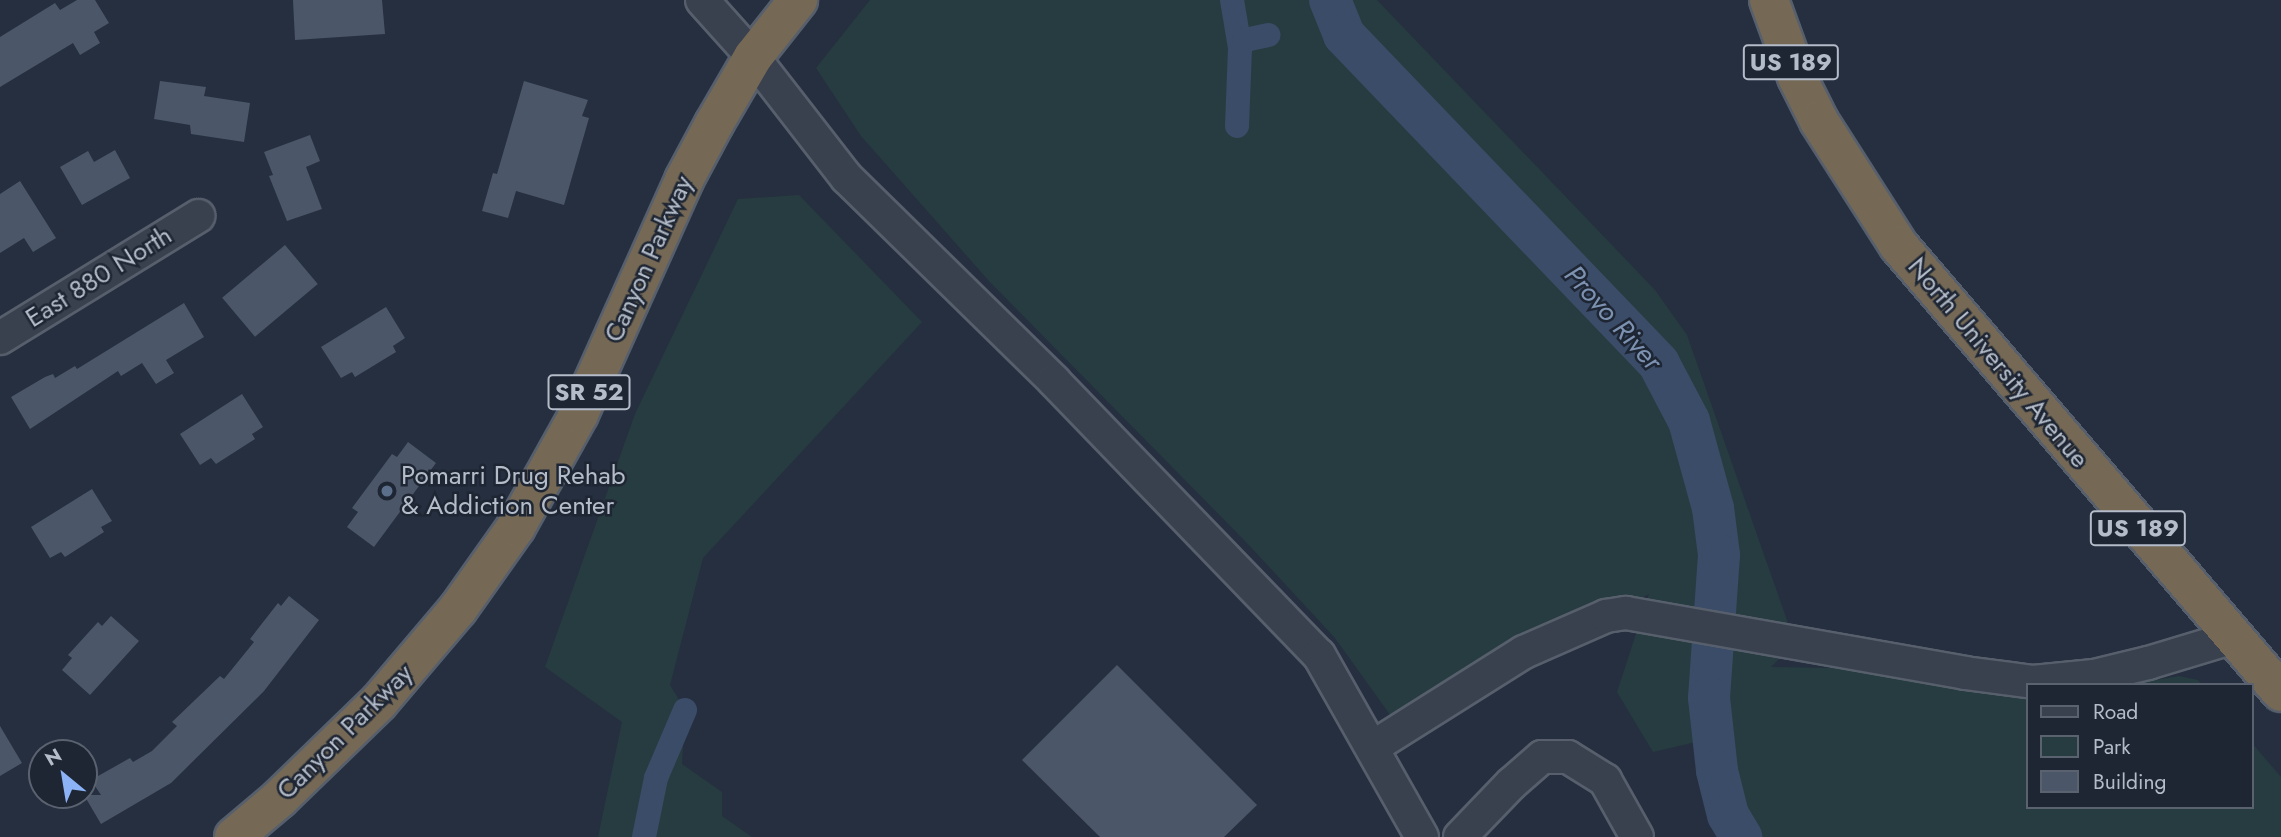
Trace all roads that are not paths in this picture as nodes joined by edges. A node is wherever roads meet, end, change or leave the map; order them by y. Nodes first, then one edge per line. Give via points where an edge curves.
1 (702, 0) edge
2 (798, 0) edge
3 (1740, 0) edge
4 (1769, 0) edge
5 (753, 57) junction
6 (1819, 121) junction
7 (198, 216) dead end
8 (0, 338) edge
9 (2234, 637) junction
10 (2281, 692) edge
11 (1373, 747) junction
12 (234, 837) edge
13 (1422, 837) edge
14 (1460, 837) edge
15 (1637, 837) edge

1 - 5 street
2 - 5 highway, Canyon Parkway / SR 52
3 - 6 highway via 1769,61
4 - 6 highway, North University Avenue / US 189 via 1797,77
5 - 11 street via 847,178 1054,381 1319,655
5 - 12 highway, Canyon Parkway / SR 52 via 684,180 579,414 516,527 457,609 379,702
6 - 9 highway, North University Avenue / US 189 via 1917,270
7 - 8 street, East 880 North
9 - 10 highway, North University Avenue / US 189
9 - 11 street via 2094,676 2033,682 1626,612 1606,616 1524,652
11 - 13 street
14 - 15 street via 1542,757 1568,757 1605,780

